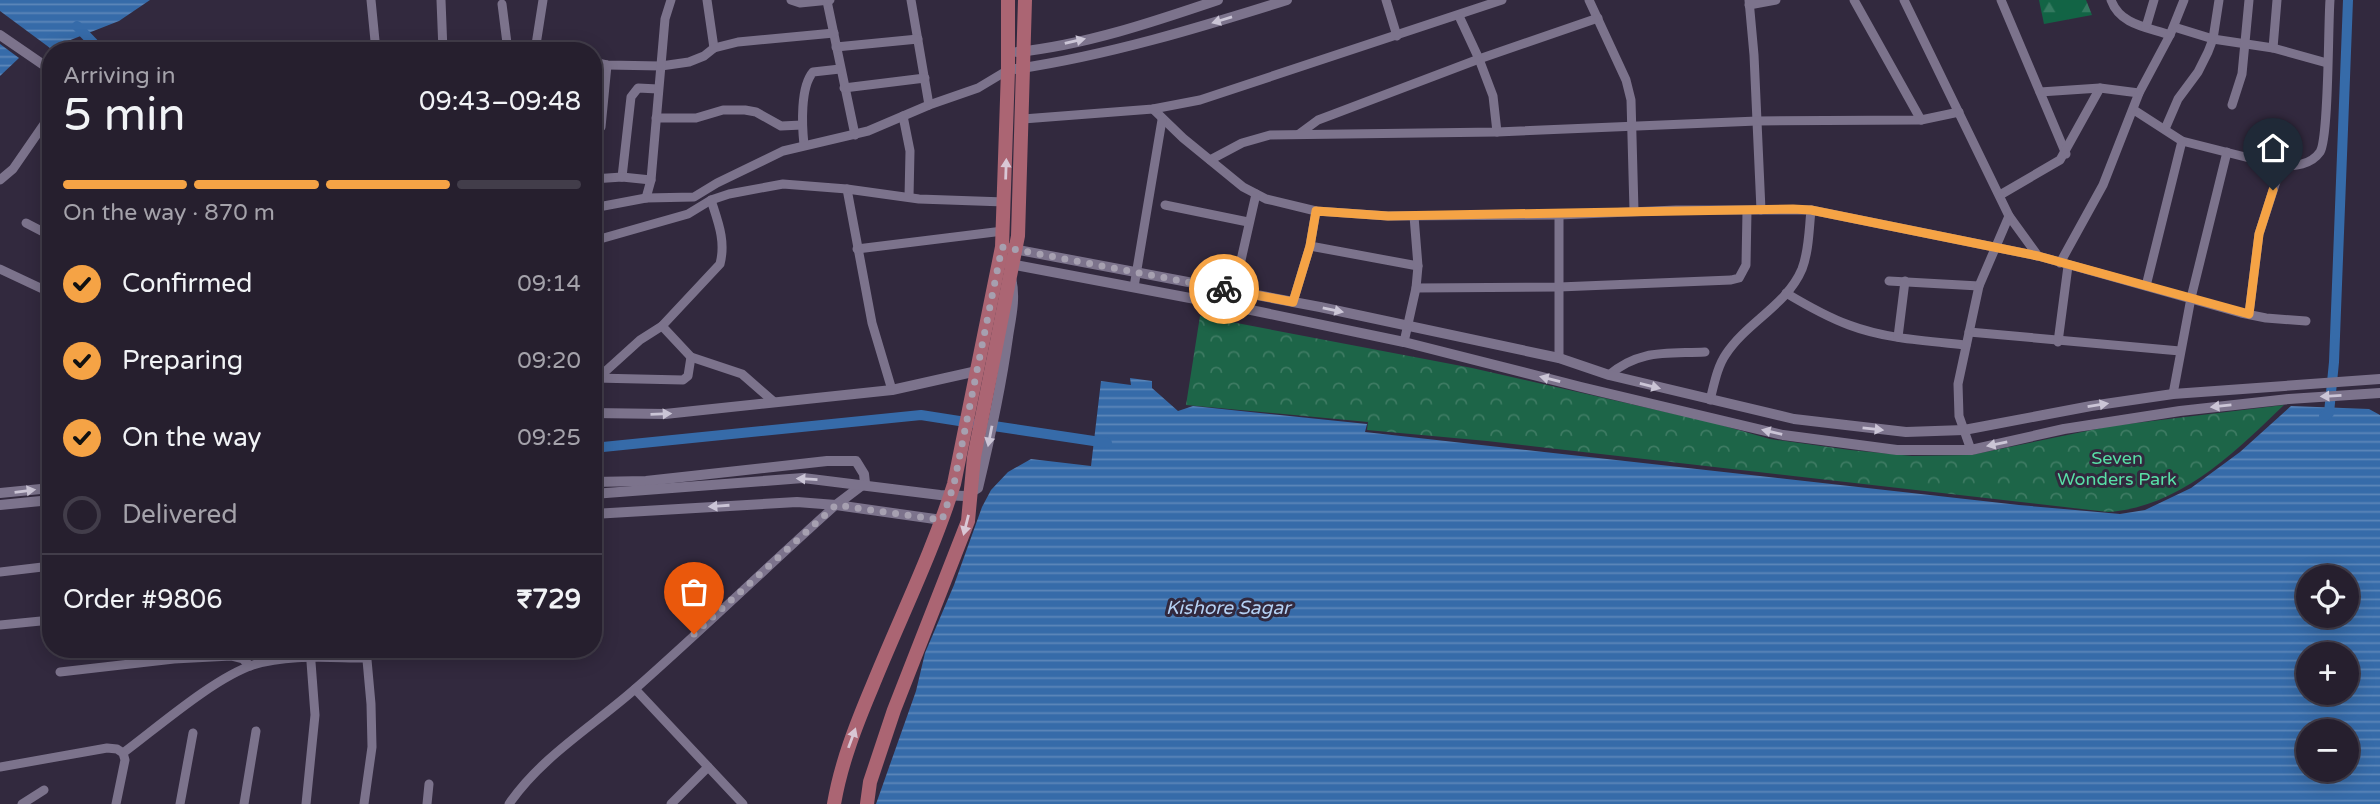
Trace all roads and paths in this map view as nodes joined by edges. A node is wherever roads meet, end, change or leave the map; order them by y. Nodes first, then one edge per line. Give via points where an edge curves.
1 (371, 0) edge
2 (441, 0) edge
3 (543, 0) edge
4 (671, 0) edge
5 (707, 0) edge
6 (791, 0) edge
7 (911, 0) edge
8 (1008, 0) edge
9 (1025, 0) edge
10 (1218, 0) edge
11 (1287, 0) edge
12 (1386, 0) edge
13 (1502, 0) edge
14 (1589, 0) edge
15 (1776, 0) edge
16 (1854, 0) edge
17 (1904, 0) edge
18 (2001, 0) edge
19 (2111, 0) edge
20 (2154, 0) edge
21 (2184, 0) edge
22 (2219, 0) edge
23 (2249, 0) edge
24 (2277, 0) edge
25 (2330, 0) edge
26 (829, 1) edge
27 (1749, 2) edge
28 (502, 4) dead end
29 (1459, 16) junction
30 (1598, 18) junction
31 (2146, 27) junction
32 (2172, 31) junction
33 (834, 33) junction
34 (0, 35) edge
35 (1397, 36) junction
36 (918, 39) junction
37 (2213, 39) junction
38 (375, 42) edge
39 (443, 42) edge
40 (507, 42) edge
41 (536, 42) edge
42 (2246, 43) junction
43 (836, 47) junction
44 (714, 48) junction
45 (2273, 48) junction
46 (1024, 52) junction
47 (1008, 54) junction
48 (1479, 59) junction
49 (2327, 63) junction
50 (42, 64) edge
51 (602, 64) edge
52 (607, 65) junction
53 (661, 66) junction
54 (1024, 68) junction
55 (840, 69) junction
56 (1008, 70) junction
57 (925, 78) junction
58 (844, 88) junction
59 (2100, 88) junction
60 (658, 89) junction
61 (2040, 92) junction
62 (2139, 93) junction
63 (602, 100) edge
64 (929, 105) junction
65 (2232, 105) dead end
66 (1153, 110) junction
67 (2134, 110) junction
68 (1959, 112) junction
69 (903, 116) junction
70 (656, 118) junction
71 (1023, 118) junction
72 (1162, 120) junction
73 (1921, 120) junction
74 (1758, 121) junction
75 (802, 125) junction
76 (42, 127) edge
77 (1632, 128) junction
78 (2165, 130) junction
79 (1497, 132) junction
80 (1299, 134) junction
81 (855, 135) junction
82 (2182, 141) junction
83 (804, 145) junction
84 (2227, 152) junction
85 (2066, 154) junction
86 (1210, 160) junction
87 (2281, 166) junction
88 (622, 177) junction
89 (602, 178) edge
90 (0, 180) edge
91 (650, 180) junction
92 (846, 189) junction
93 (1256, 194) junction
94 (2000, 195) junction
95 (694, 197) junction
96 (909, 197) junction
97 (646, 198) junction
98 (711, 200) junction
99 (1005, 202) junction
100 (1166, 205) dead end
101 (602, 206) edge
102 (698, 209) junction
103 (1811, 210) junction
104 (1316, 211) junction
105 (1634, 211) junction
106 (1747, 211) junction
107 (1761, 211) junction
108 (1559, 215) junction
109 (1414, 216) junction
110 (2008, 216) junction
111 (1248, 222) junction
112 (26, 223) dead end
113 (42, 231) edge
114 (1003, 231) junction
115 (602, 239) edge
116 (1310, 246) junction
117 (1994, 247) junction
118 (857, 249) junction
119 (2038, 256) junction
120 (1008, 260) junction
121 (2064, 265) junction
122 (1418, 266) junction
123 (0, 269) edge
124 (1137, 273) junction
125 (1889, 281) dead end
126 (1905, 281) junction
127 (1979, 286) junction
128 (2146, 286) junction
129 (1134, 287) junction
130 (1559, 287) junction
131 (1416, 288) junction
132 (42, 289) edge
133 (1234, 291) junction
134 (1786, 293) junction
135 (2191, 298) junction
136 (1293, 302) junction
137 (2249, 314) junction
138 (2306, 321) dead end
139 (662, 326) junction
140 (1407, 326) junction
141 (1969, 332) junction
142 (1898, 337) junction
143 (1404, 342) junction
144 (2058, 342) junction
145 (1966, 345) junction
146 (2180, 351) junction
147 (1705, 352) dead end
148 (691, 357) junction
149 (1559, 358) junction
150 (602, 373) edge
151 (1609, 375) junction
152 (980, 377) junction
153 (602, 378) edge
154 (2374, 379) edge
155 (892, 390) junction
156 (2173, 394) junction
157 (2376, 394) edge
158 (1710, 400) junction
159 (774, 402) junction
160 (602, 413) edge
161 (1964, 430) junction
162 (1971, 450) junction
163 (966, 457) junction
164 (602, 481) edge
165 (42, 489) edge
166 (602, 493) edge
167 (0, 494) edge
168 (42, 501) edge
169 (0, 505) edge
170 (836, 505) junction
171 (602, 513) edge
172 (942, 520) junction
173 (42, 567) edge
174 (0, 572) edge
175 (42, 621) edge
176 (0, 625) edge
177 (148, 658) edge
178 (239, 658) edge
179 (284, 658) edge
180 (310, 658) edge
181 (366, 658) edge
182 (250, 666) junction
183 (61, 672) dead end
184 (635, 689) junction
185 (256, 731) dead end
186 (193, 733) dead end
187 (123, 752) junction
188 (0, 767) edge
189 (708, 767) junction
190 (429, 784) dead end
191 (44, 789) dead end
192 (740, 803) edge
193 (22, 804) edge
194 (116, 804) edge
195 (122, 804) edge
196 (180, 804) edge
197 (244, 804) edge
198 (306, 804) edge
199 (363, 804) edge
200 (426, 804) edge
201 (509, 804) edge
202 (671, 804) edge
203 (834, 804) edge
204 (867, 804) edge

1 - 38 street
2 - 39 street
3 - 41 street
4 - 53 street
5 - 44 street
6 - 26 street
7 - 36 street
8 - 47 main road
9 - 46 main road
46 -> 10 street via 1142,24
11 -> 54 street via 1143,44
12 - 35 street
13 - 29 street
14 - 30 street
15 - 27 street
16 - 73 street
17 - 68 street
18 - 61 street
19 - 31 street via 2122,18
20 - 31 street
21 - 32 street
22 - 37 street
23 - 42 street
24 - 45 street
25 - 49 street
26 - 33 street
27 - 74 street
28 - 40 street
29 - 35 street
29 - 48 street
30 - 48 street
30 - 77 street via 1626,80
31 - 32 street
32 - 37 street
32 - 62 street
33 - 43 street
33 - 44 street
34 - 50 street
35 - 66 street via 1200,100
36 - 43 street
36 - 57 street
37 - 42 street
37 - 78 street
42 - 45 street
42 - 65 street
43 - 55 street
44 - 53 street via 689,62
45 - 49 street
46 - 47 street
46 - 54 main road
47 - 56 main road
48 - 79 street via 1493,96
48 - 80 street via 1318,120
49 - 87 street via 2323,147 2315,158
51 - 52 street
52 - 53 street
52 - 63 street
53 - 60 street
54 - 56 street
54 - 71 main road
55 - 58 street
55 - 75 street via 813,72 808,77
56 - 64 street via 978,88
99 -> 56 main road
57 - 58 street
57 - 64 street
58 - 81 street
59 - 61 street
59 - 62 street
59 - 85 street
60 - 70 street
60 - 88 street via 638,88 631,97
61 - 85 street
62 - 67 street
64 - 69 street
66 - 71 street
66 - 72 street
67 - 78 street
67 - 121 street
68 - 73 street
68 - 94 street
69 - 81 street
69 - 96 street via 910,151
70 - 75 street via 745,110 781,126
70 - 91 street
71 - 120 main road via 1021,200
72 - 86 street
72 - 124 street
73 - 74 street
74 - 77 street
74 - 107 street
75 - 83 street
76 - 90 street
77 - 79 street
77 - 105 street
78 - 82 street
79 - 80 street
80 - 86 street via 1258,137
81 - 83 street
82 - 84 street
82 - 128 street
83 - 95 street via 764,159
84 - 87 street
84 - 135 street
85 - 94 street
86 - 93 street
87 - 137 street via 2259,234
88 - 89 street
88 - 91 street
91 - 97 street
92 - 96 street
92 - 98 street via 783,184
92 - 118 street
93 - 104 street
93 - 111 street
94 - 110 street
95 - 97 street
95 - 102 street
96 - 99 street
97 - 101 street
98 - 102 street
98 - 139 street via 722,235 720,264
99 - 114 main road
100 - 111 street
102 - 115 street
103 - 107 street
103 - 117 street
103 - 134 street via 1806,255
104 - 109 street
104 - 116 street
105 - 106 street
105 - 108 street
106 - 107 street
106 - 130 street via 1746,265 1739,278
108 - 109 street
108 - 130 street
109 - 122 street
110 - 117 street
110 - 119 street
111 - 133 street
112 - 113 street
114 - 118 street
114 - 120 main road
116 - 122 street
116 - 136 street
117 - 119 street
117 - 127 street
118 - 155 street
119 - 121 street
120 - 124 street
120 - 129 street
120 - 152 main road
120 -> 166 street via 1014,295 1003,369 978,488 965,496 803,478
121 - 128 street
121 - 144 street
122 - 131 street
123 - 132 street
124 - 129 street
124 - 133 street
125 - 126 street
126 - 127 street
126 - 142 street
127 - 141 street
128 - 135 street
129 - 143 street
130 - 131 street
130 - 149 street
131 - 140 street
133 - 136 street
134 - 142 street via 1850,326
134 - 158 street via 1727,352
135 - 137 street
135 - 146 street
136 -> 140 street
137 - 138 street
139 - 148 street
139 - 150 street
140 - 143 street
140 - 149 street
141 - 144 street
141 - 145 street
142 - 145 street
162 -> 143 street via 1898,450 1783,435
144 - 146 street
145 - 161 street via 1957,402
146 - 156 street
147 - 151 street via 1634,358
148 - 153 street via 683,380
148 - 159 street via 742,374
149 - 151 street
151 -> 158 street
152 - 155 street
152 - 163 main road
154 - 156 street
155 - 159 street
161 -> 156 street
157 -> 162 street via 2118,419
158 -> 161 street via 1855,427 1906,432
160 -> 159 street via 665,414
161 - 162 street
163 - 172 main road
163 -> 204 main road via 966,528 894,710
164 - 170 street via 856,461 865,483
167 -> 165 street
168 - 169 street
170 -> 171 street via 752,503
170 - 172 street
170 - 184 street
203 -> 172 main road via 849,744
173 - 174 street
175 - 176 street
177 - 183 street
178 - 182 street
179 - 182 street
180 - 198 street via 315,715
181 - 199 street via 372,747
182 - 187 street via 219,682
184 - 189 street
184 - 201 street via 544,765
185 - 197 street
186 - 196 street
187 - 188 street via 107,748
187 - 194 street
189 - 192 street
189 - 202 street
190 - 200 street
191 - 193 street
194 - 195 street

